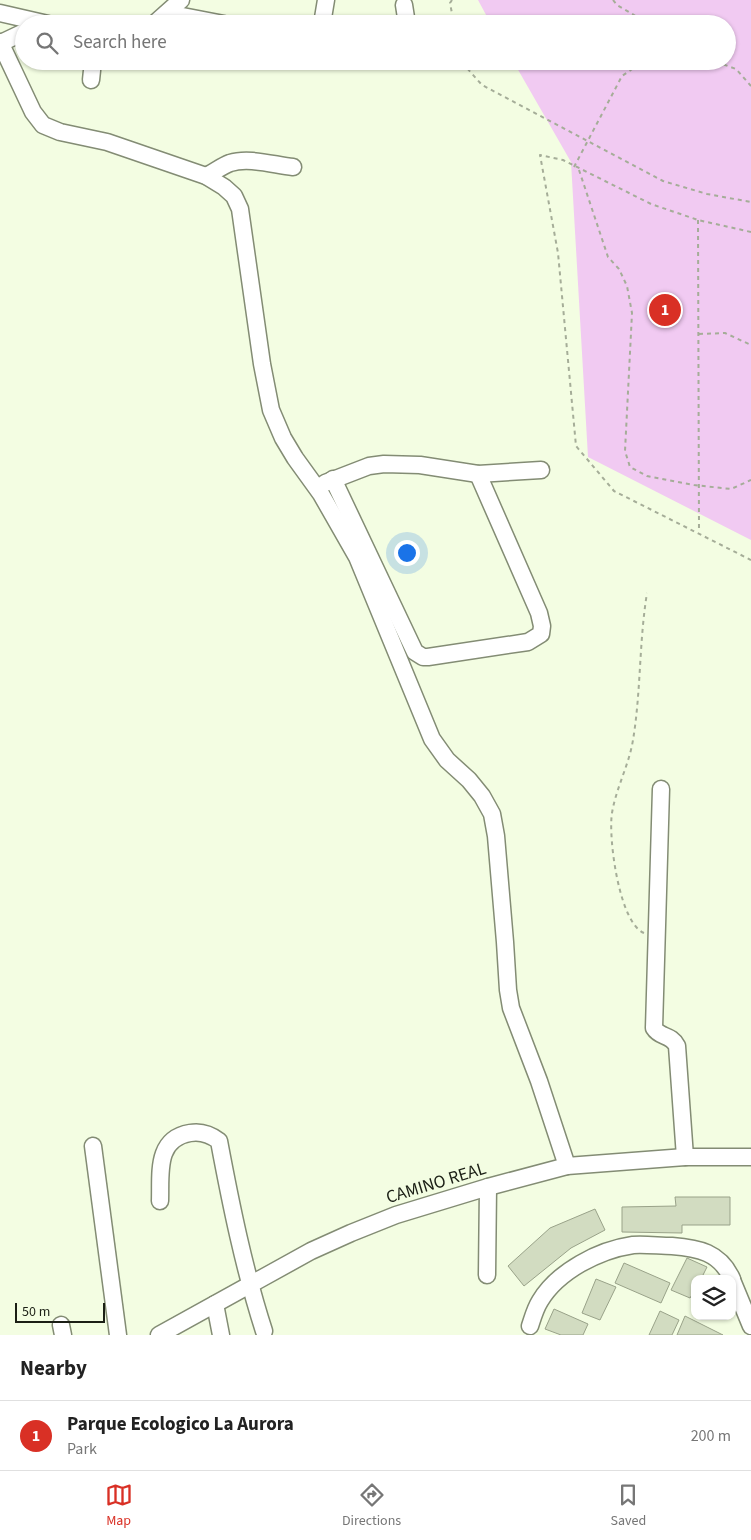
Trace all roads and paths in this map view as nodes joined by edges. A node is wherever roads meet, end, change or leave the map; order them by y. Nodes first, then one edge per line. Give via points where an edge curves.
1 (181, 0) edge
2 (326, 0) edge
3 (452, 0) edge
4 (612, 0) edge
5 (404, 5) dead end
6 (167, 13) junction
7 (0, 14) edge
8 (165, 15) edge
9 (177, 15) edge
10 (324, 15) edge
11 (406, 15) edge
12 (452, 15) edge
13 (634, 15) edge
14 (15, 17) edge
15 (15, 35) edge
16 (0, 43) edge
17 (736, 69) edge
18 (92, 70) edge
19 (469, 70) edge
20 (630, 70) edge
21 (91, 80) dead end
22 (751, 86) edge
23 (588, 140) junction
24 (574, 166) junction
25 (292, 167) dead end
26 (579, 169) junction
27 (206, 176) junction
28 (751, 202) edge
29 (698, 220) junction
30 (751, 232) edge
31 (699, 334) junction
32 (751, 345) edge
33 (541, 470) dead end
34 (478, 474) junction
35 (333, 479) junction
36 (751, 480) edge
37 (700, 485) junction
38 (316, 486) junction
39 (699, 534) junction
40 (751, 560) edge
41 (647, 593) dead end
42 (661, 789) dead end
43 (656, 938) junction
44 (93, 1146) dead end
45 (685, 1157) junction
46 (751, 1157) edge
47 (567, 1166) junction
48 (488, 1187) junction
49 (160, 1202) dead end
50 (487, 1275) dead end
51 (730, 1275) edge
52 (249, 1285) junction
53 (736, 1290) edge
54 (214, 1304) junction
55 (530, 1326) dead end
56 (751, 1326) edge
57 (179, 1330) edge
58 (264, 1331) dead end
59 (118, 1335) edge
60 (159, 1335) edge
61 (221, 1335) edge

1 - 6 street
2 - 10 street
3 - 12 path
4 - 13 path
5 - 11 street
6 - 8 street
6 - 9 street
7 - 14 street
15 - 16 street
16 - 27 street via 33,112 43,125 107,142
17 - 22 path
18 - 21 street
19 - 23 path via 482,85
20 - 23 path via 622,76
23 - 24 path
23 - 28 path via 663,180 707,194
24 - 26 path
24 - 39 path via 540,155 558,253 576,446 614,491
25 - 27 street via 236,162
26 - 29 path via 650,204
26 - 37 path via 608,257 619,269 627,286 632,313 625,451 630,467 647,476
27 - 38 street via 234,196 240,209 271,410 283,438
29 - 30 path
29 - 31 path
31 - 32 path via 725,333
31 - 37 path
33 - 34 street
34 - 35 street via 420,465 384,464
34 - 35 street via 539,613 541,634 528,642 428,657 415,652
35 - 38 street
36 - 37 path via 730,489
37 - 39 path
38 - 47 street via 357,557 432,739 447,760 482,796 492,814 511,1008
39 - 40 path
41 - 43 path via 633,741 612,813 611,846 630,921 638,931
42 - 43 street
43 - 45 street via 654,1028 671,1037 677,1046
44 - 59 street
45 - 46 street, CAMINO REAL
45 - 47 street, CAMINO REAL
47 - 48 street, CAMINO REAL
48 - 50 street
48 - 52 street, CAMINO REAL via 351,1232
49 - 52 street via 165,1148 179,1135 192,1132 211,1134 219,1141
51 - 55 street via 718,1259 690,1248 635,1245 613,1250 591,1259 549,1290 534,1313
52 - 54 street, CAMINO REAL
52 - 58 street
53 - 56 street
54 - 57 street, CAMINO REAL
54 - 61 street
57 - 60 street, CAMINO REAL

